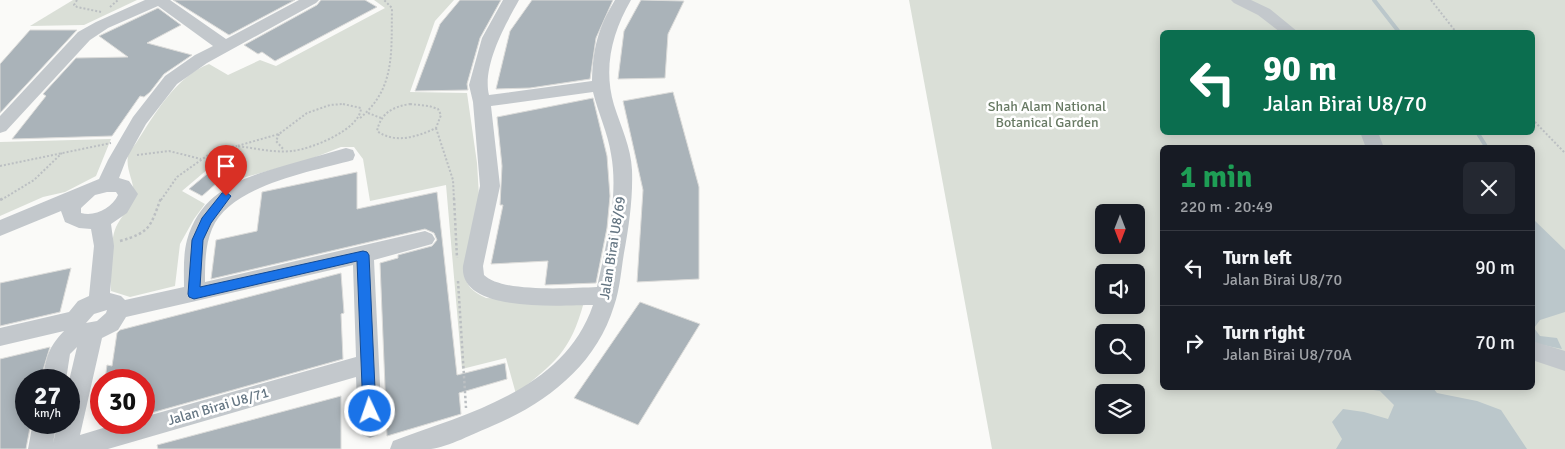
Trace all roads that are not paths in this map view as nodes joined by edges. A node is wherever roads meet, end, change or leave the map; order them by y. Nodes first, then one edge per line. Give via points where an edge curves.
1 (159, 0) edge
2 (311, 0) edge
3 (511, 0) edge
4 (623, 0) edge
5 (1239, 0) edge
6 (1287, 30) edge
7 (225, 46) junction
8 (601, 85) junction
9 (482, 102) junction
10 (0, 127) edge
11 (346, 155) dead end
12 (107, 184) junction
13 (81, 195) junction
14 (72, 216) junction
15 (100, 219) junction
16 (0, 228) edge
17 (0, 238) edge
18 (425, 239) dead end
19 (363, 255) junction
20 (194, 294) junction
21 (606, 296) junction
22 (109, 306) junction
23 (82, 327) junction
24 (0, 337) edge
25 (1535, 351) edge
26 (1565, 361) edge
27 (368, 364) junction
28 (56, 369) edge
29 (370, 427) dead end
30 (43, 434) edge
31 (40, 449) edge
32 (64, 449) edge
33 (69, 449) edge
34 (402, 449) edge

1 - 7 street
1 - 10 street via 84,36
2 - 7 street
3 - 9 street via 490,38 478,85
4 - 8 street, Jalan Birai U8/69 via 606,28 602,42
5 - 6 street via 1264,12
7 - 12 street via 171,80 139,121
8 - 9 street
8 - 21 street, Jalan Birai U8/69 via 616,134 622,172 620,218
9 - 21 street via 490,186 473,277 482,286 503,294
11 - 20 street via 256,181 226,196 206,221 198,240
12 - 13 street
12 - 15 street via 122,186 128,194 118,210
13 - 14 street via 70,209
13 - 16 street
14 - 15 street via 80,221
14 - 17 street via 43,221
15 - 22 street
18 - 19 street
19 - 20 street
19 - 27 street
20 - 22 street
21 - 34 street, Jalan Birai U8/69 via 587,343 564,371 528,398 483,420
22 - 23 street via 85,309
23 - 24 street
23 - 28 street via 60,350
23 - 32 street
25 - 26 street
27 - 29 street
27 - 33 street, Jalan Birai U8/71
30 - 31 street

